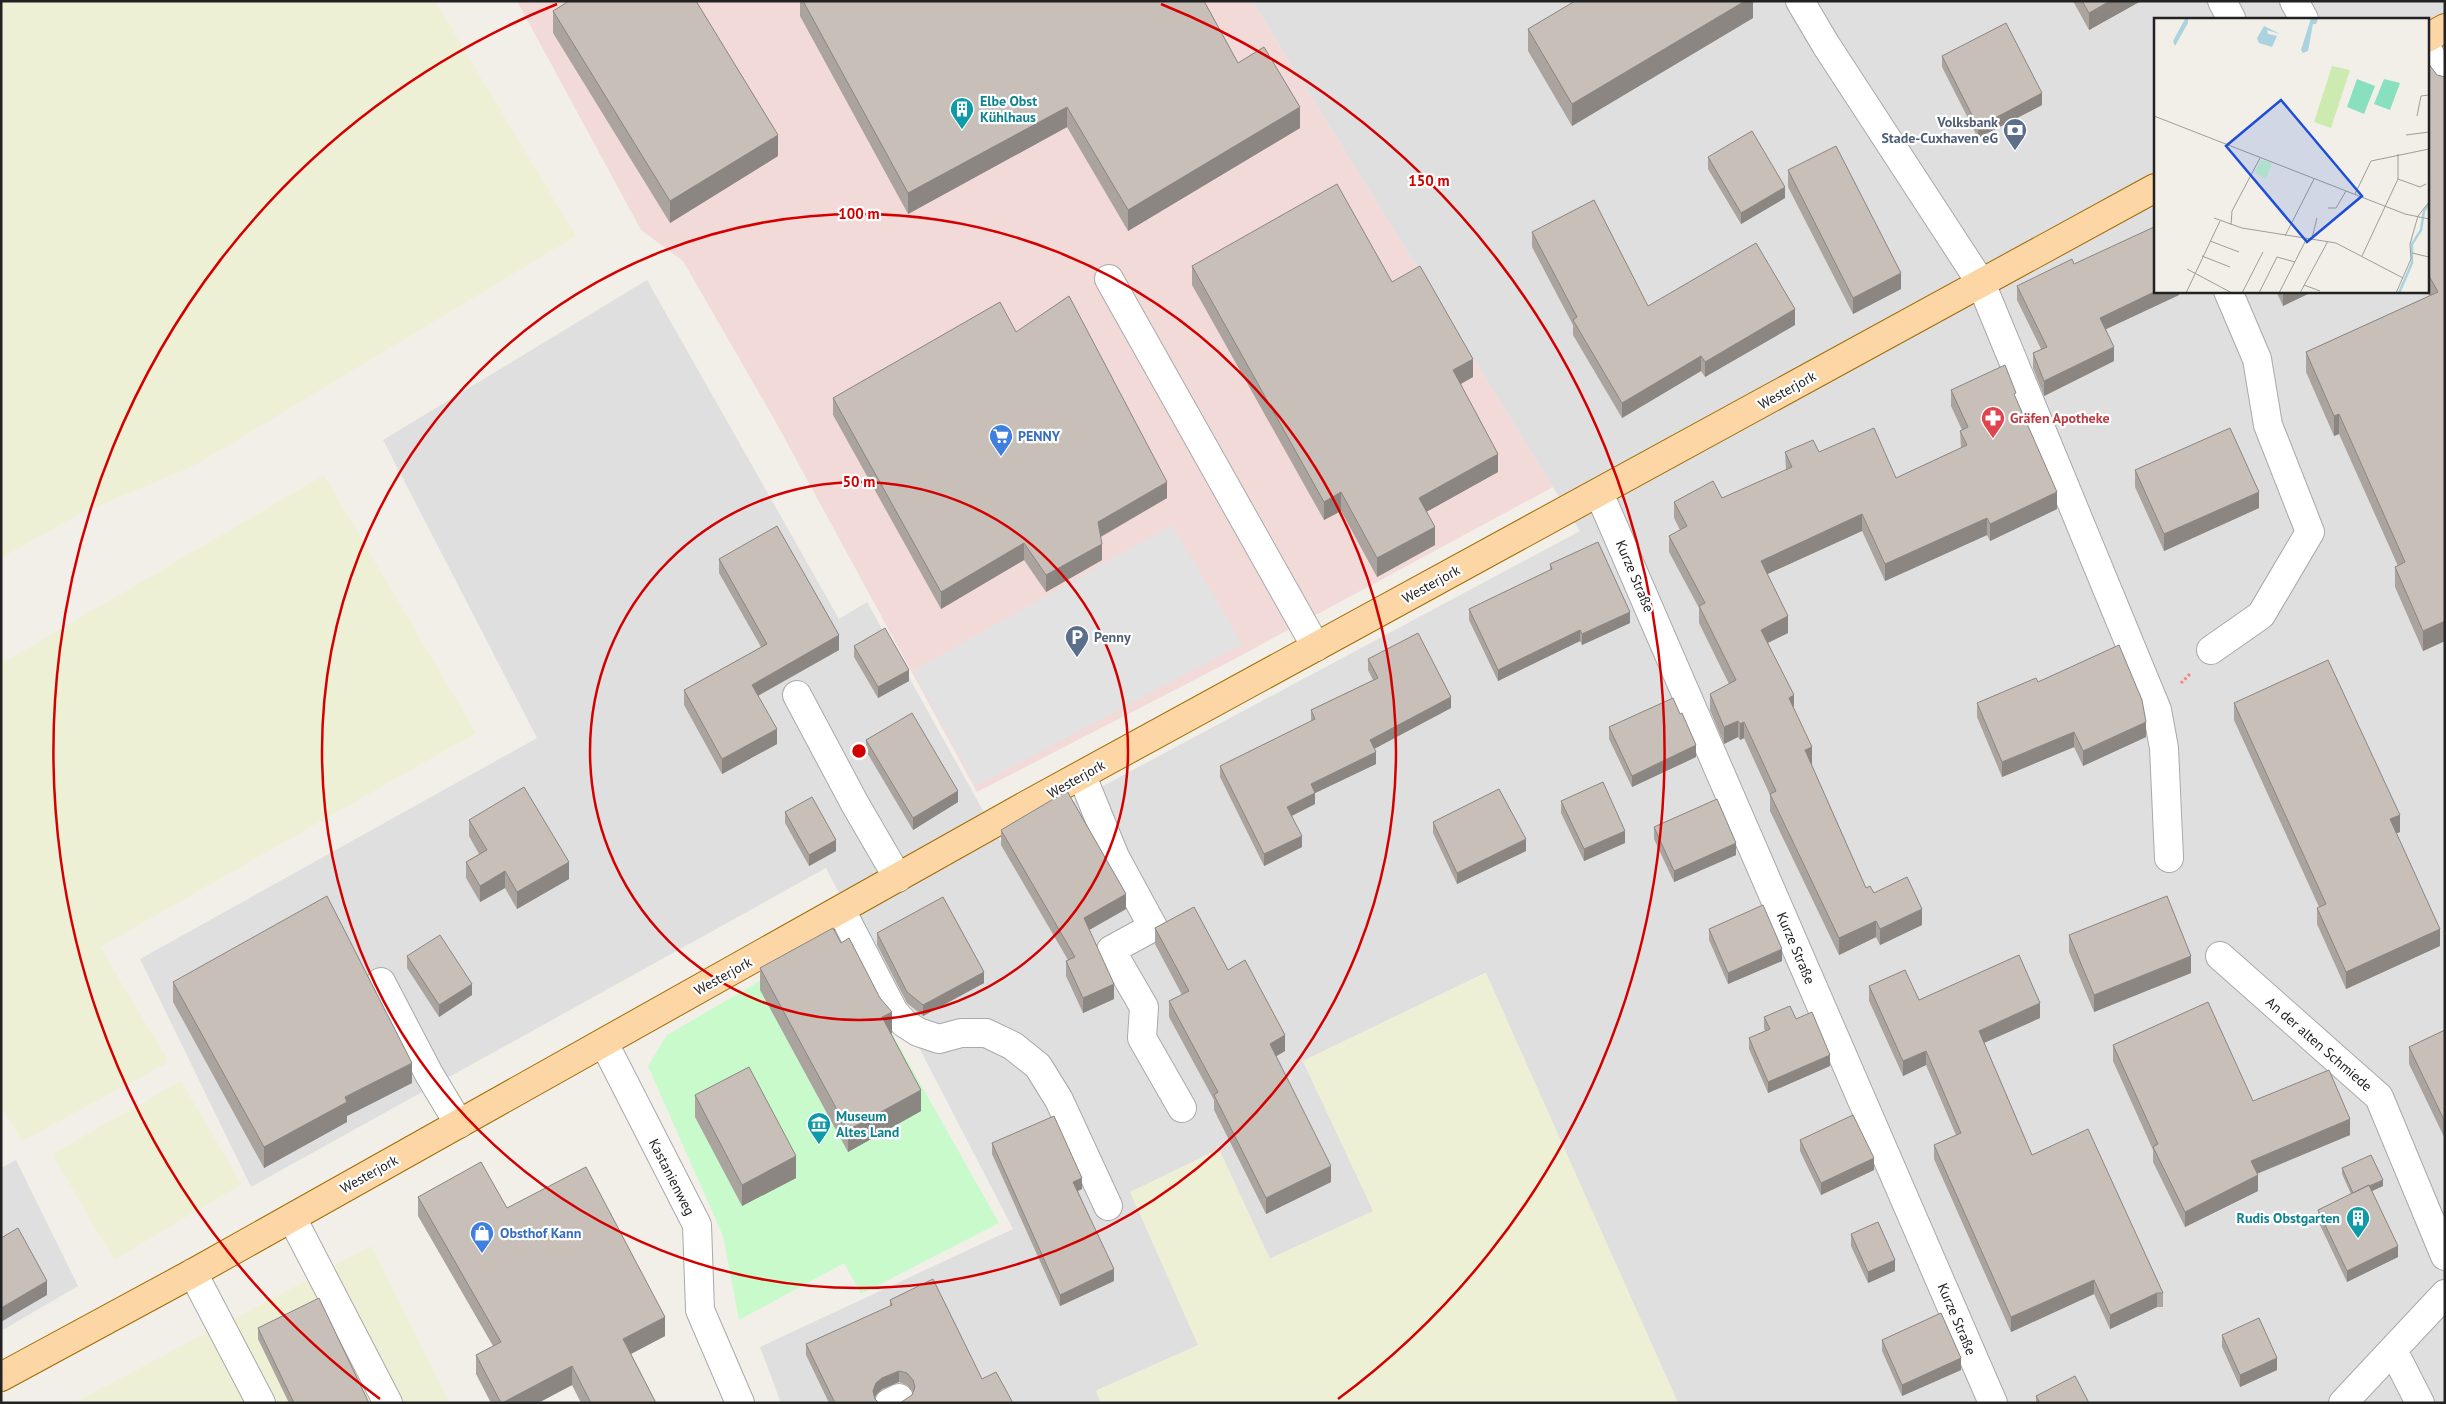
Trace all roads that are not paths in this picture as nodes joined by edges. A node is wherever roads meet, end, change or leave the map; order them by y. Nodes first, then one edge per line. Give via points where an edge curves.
1 (1800, 1) edge
2 (2294, 1) edge
3 (2303, 18) edge
4 (2445, 28) edge
5 (2428, 37) edge
6 (2428, 50) edge
7 (2445, 82) edge
8 (2154, 189) edge
9 (1109, 279) dead end
10 (1981, 283) junction
11 (2228, 292) edge
12 (1599, 493) junction
13 (1316, 647) junction
14 (2211, 650) road end
15 (797, 695) dead end
16 (1082, 776) junction
17 (2169, 858) dead end
18 (898, 878) junction
19 (841, 910) junction
20 (2220, 956) dead end
21 (381, 982) dead end
22 (604, 1043) junction
23 (1182, 1108) dead end
24 (459, 1124) junction
25 (1108, 1206) dead end
26 (292, 1218) junction
27 (2445, 1256) edge
28 (193, 1273) junction
29 (2445, 1294) edge
30 (2393, 1350) junction
31 (1, 1377) edge
32 (261, 1403) edge
33 (388, 1403) edge
34 (740, 1403) edge
35 (1993, 1403) edge
36 (2343, 1403) edge
37 (2420, 1403) edge

1 - 10 street
2 - 3 street
4 - 5 main road
6 - 7 street
8 - 10 main road, Westerjork
9 - 13 street
10 - 12 main road, Westerjork
10 - 17 street via 2156,710 2164,748
11 - 14 street via 2258,359 2268,425 2310,532 2261,615
12 - 13 main road, Westerjork
12 - 35 street, Kurze Straße
13 - 16 main road, Westerjork
15 - 18 street
16 - 18 main road, Westerjork
16 - 23 street via 1115,857 1153,927 1111,950 1144,1007 1142,1038
18 - 19 main road, Westerjork
19 - 22 main road, Westerjork
19 - 25 street via 894,1012 904,1023 918,1032 939,1038 961,1033 986,1034 1013,1046 1038,1066 1059,1100
20 - 27 street, An der alten Schmiede via 2379,1097
21 - 24 street
22 - 24 main road, Westerjork
22 - 34 street, Kastanienweg via 697,1225 700,1310
24 - 26 main road, Westerjork
26 - 28 main road, Westerjork
26 - 33 street
28 - 31 main road, Westerjork
28 - 32 street
29 - 30 street
30 - 36 street
30 - 37 street

